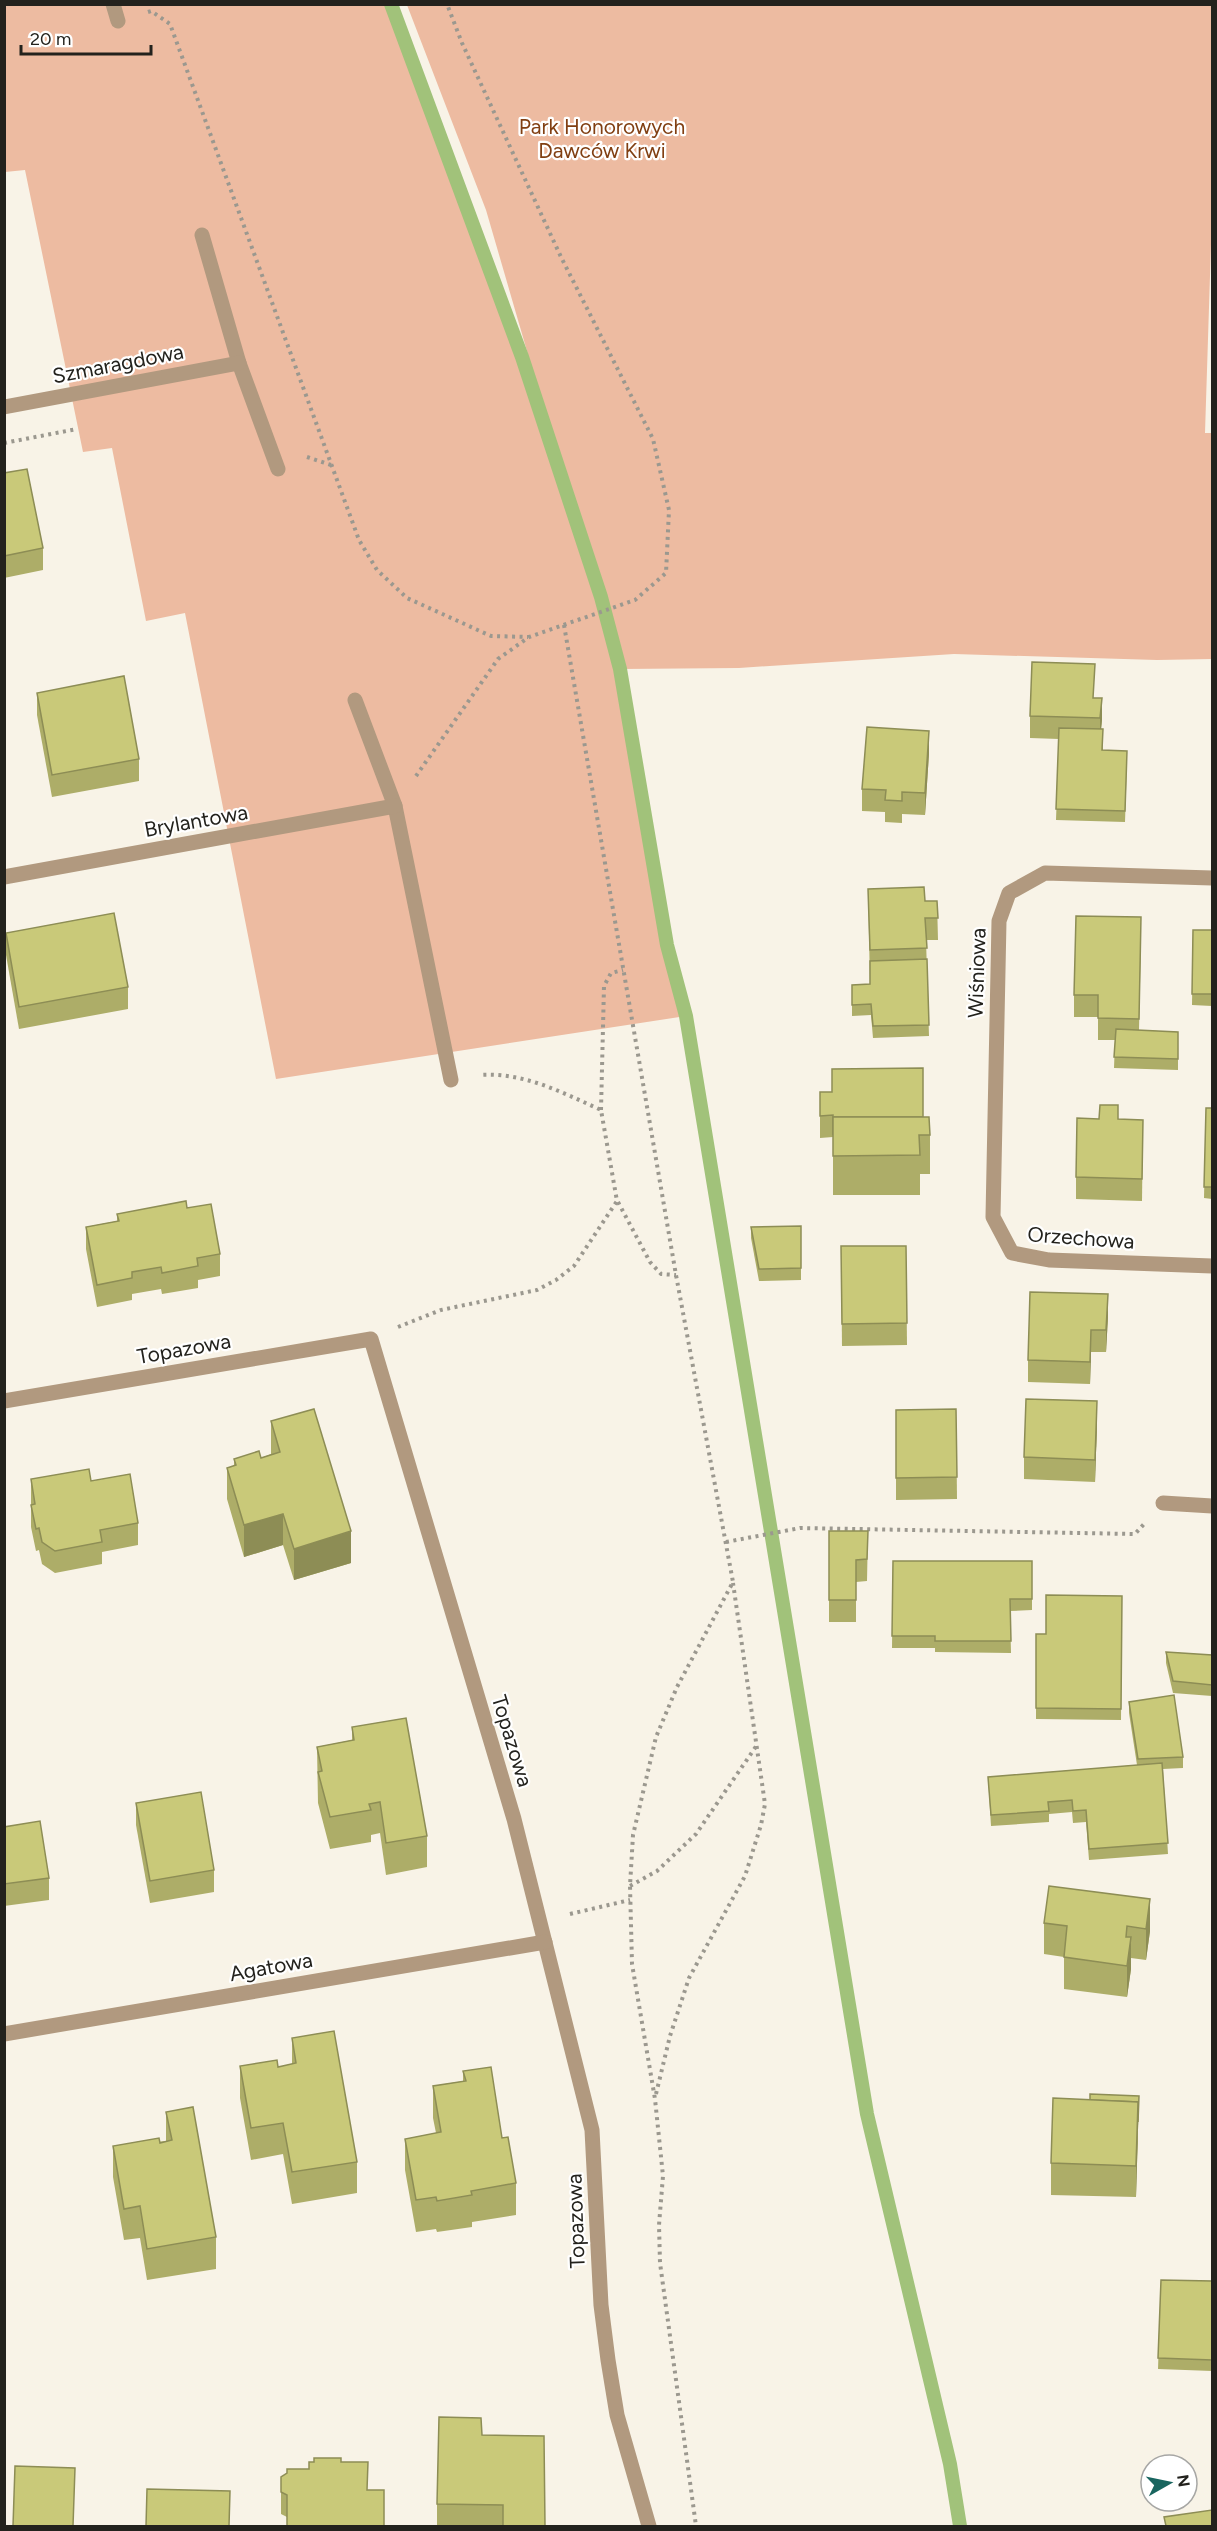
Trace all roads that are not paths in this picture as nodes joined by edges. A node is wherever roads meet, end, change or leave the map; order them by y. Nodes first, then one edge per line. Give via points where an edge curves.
1 (113, 4) edge
2 (118, 21) road end
3 (202, 235) dead end
4 (239, 363) junction
5 (4, 407) edge
6 (278, 469) dead end
7 (356, 700) dead end
8 (395, 806) junction
9 (4, 877) edge
10 (1212, 878) edge
11 (451, 1080) road end
12 (995, 1085) joint
13 (1212, 1266) edge
14 (4, 1401) edge
15 (1163, 1503) road end
16 (1212, 1506) edge
17 (546, 1942) junction
18 (4, 2034) edge
19 (649, 2526) edge

1 - 2 street
3 - 4 street
4 - 5 street, Szmaragdowa
4 - 6 street
7 - 8 street
8 - 9 street, Brylantowa
8 - 11 street
10 - 12 street, Wiśniowa via 1045,873 1009,893 999,921
12 - 13 street, Orzechowa via 993,1217 1012,1253 1049,1260
14 - 17 street, Topazowa via 371,1339 514,1819
15 - 16 street
17 - 18 street, Agatowa
17 - 19 street, Topazowa via 592,2130 601,2305 608,2360 617,2415

